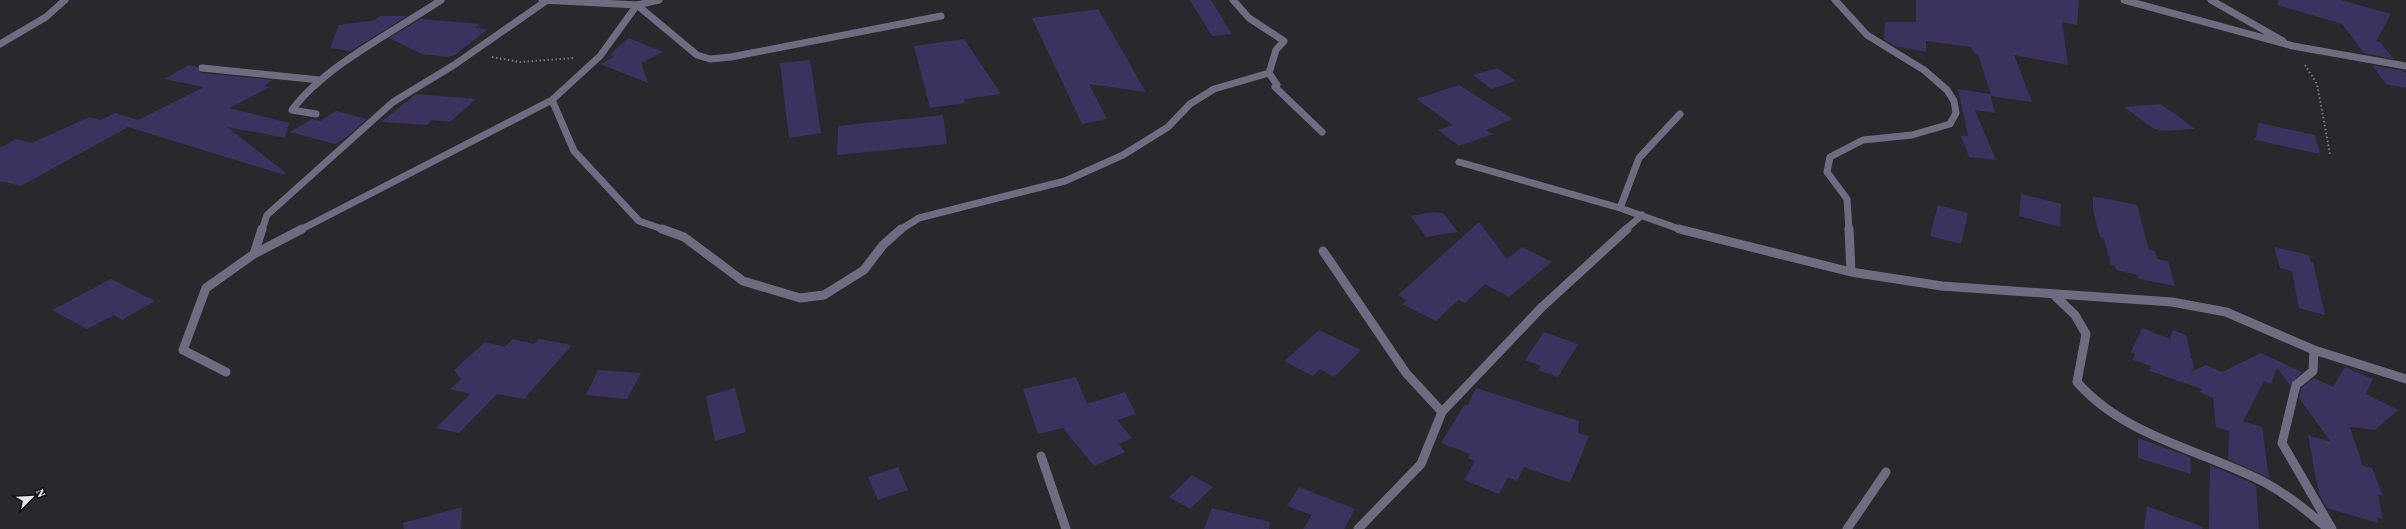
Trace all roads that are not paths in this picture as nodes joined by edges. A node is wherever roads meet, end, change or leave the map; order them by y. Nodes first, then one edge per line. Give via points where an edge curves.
1 (65, 0) edge
2 (441, 0) edge
3 (544, 0) edge
4 (659, 0) edge
5 (1233, 0) edge
6 (1836, 0) edge
7 (2124, 0) edge
8 (2211, 0) edge
9 (637, 5) junction
10 (941, 16) dead end
11 (0, 44) edge
12 (2292, 46) junction
13 (2406, 66) edge
14 (202, 68) dead end
15 (1270, 73) junction
16 (320, 80) junction
17 (552, 100) junction
18 (316, 114) dead end
19 (1680, 114) dead end
20 (1322, 132) dead end
21 (1459, 162) dead end
22 (1620, 208) junction
23 (1642, 215) junction
24 (1323, 250) dead end
25 (254, 254) junction
26 (1851, 272) junction
27 (2054, 295) junction
28 (2314, 350) junction
29 (226, 372) dead end
30 (2406, 379) edge
31 (1442, 412) junction
32 (1041, 456) dead end
33 (1886, 472) dead end
34 (1066, 529) edge
35 (1358, 529) edge
36 (1847, 529) edge
37 (2328, 529) edge
38 (2332, 529) edge

1 - 11 street via 46,17
2 - 16 street
3 - 9 street
3 - 25 street via 454,65 393,102 266,215
4 - 9 street
5 - 15 street via 1251,20 1284,41 1276,50
6 - 26 street via 1853,24 1874,41 1945,88 1954,100 1956,114 1950,124 1912,136 1863,140 1830,157 1827,172 1847,199
7 - 12 street
8 - 12 street
9 - 10 street via 697,54 710,59
9 - 17 street via 600,56
12 - 13 street
14 - 16 street
15 - 17 street via 1214,89 1190,104 1168,127 1123,155 1065,181 919,218 900,228 864,270 824,295 800,298 743,281 684,237 639,222 574,151
15 - 20 street via 1277,85 1275,88
16 - 18 street via 295,103 292,110
17 - 25 street
19 - 22 street via 1639,158
21 - 22 street
22 - 23 street
23 - 26 street via 1692,234
23 - 31 street via 1542,307
24 - 31 street via 1406,373
25 - 29 street via 206,288 183,350
26 - 27 street via 1942,286
27 - 28 street via 2172,302 2226,312
27 - 37 street via 2075,315 2086,334 2077,382 2082,391 2119,418 2284,493
28 - 30 street
28 - 38 street via 2314,371 2296,385 2282,443
31 - 35 street via 1421,464
32 - 34 street
33 - 36 street

